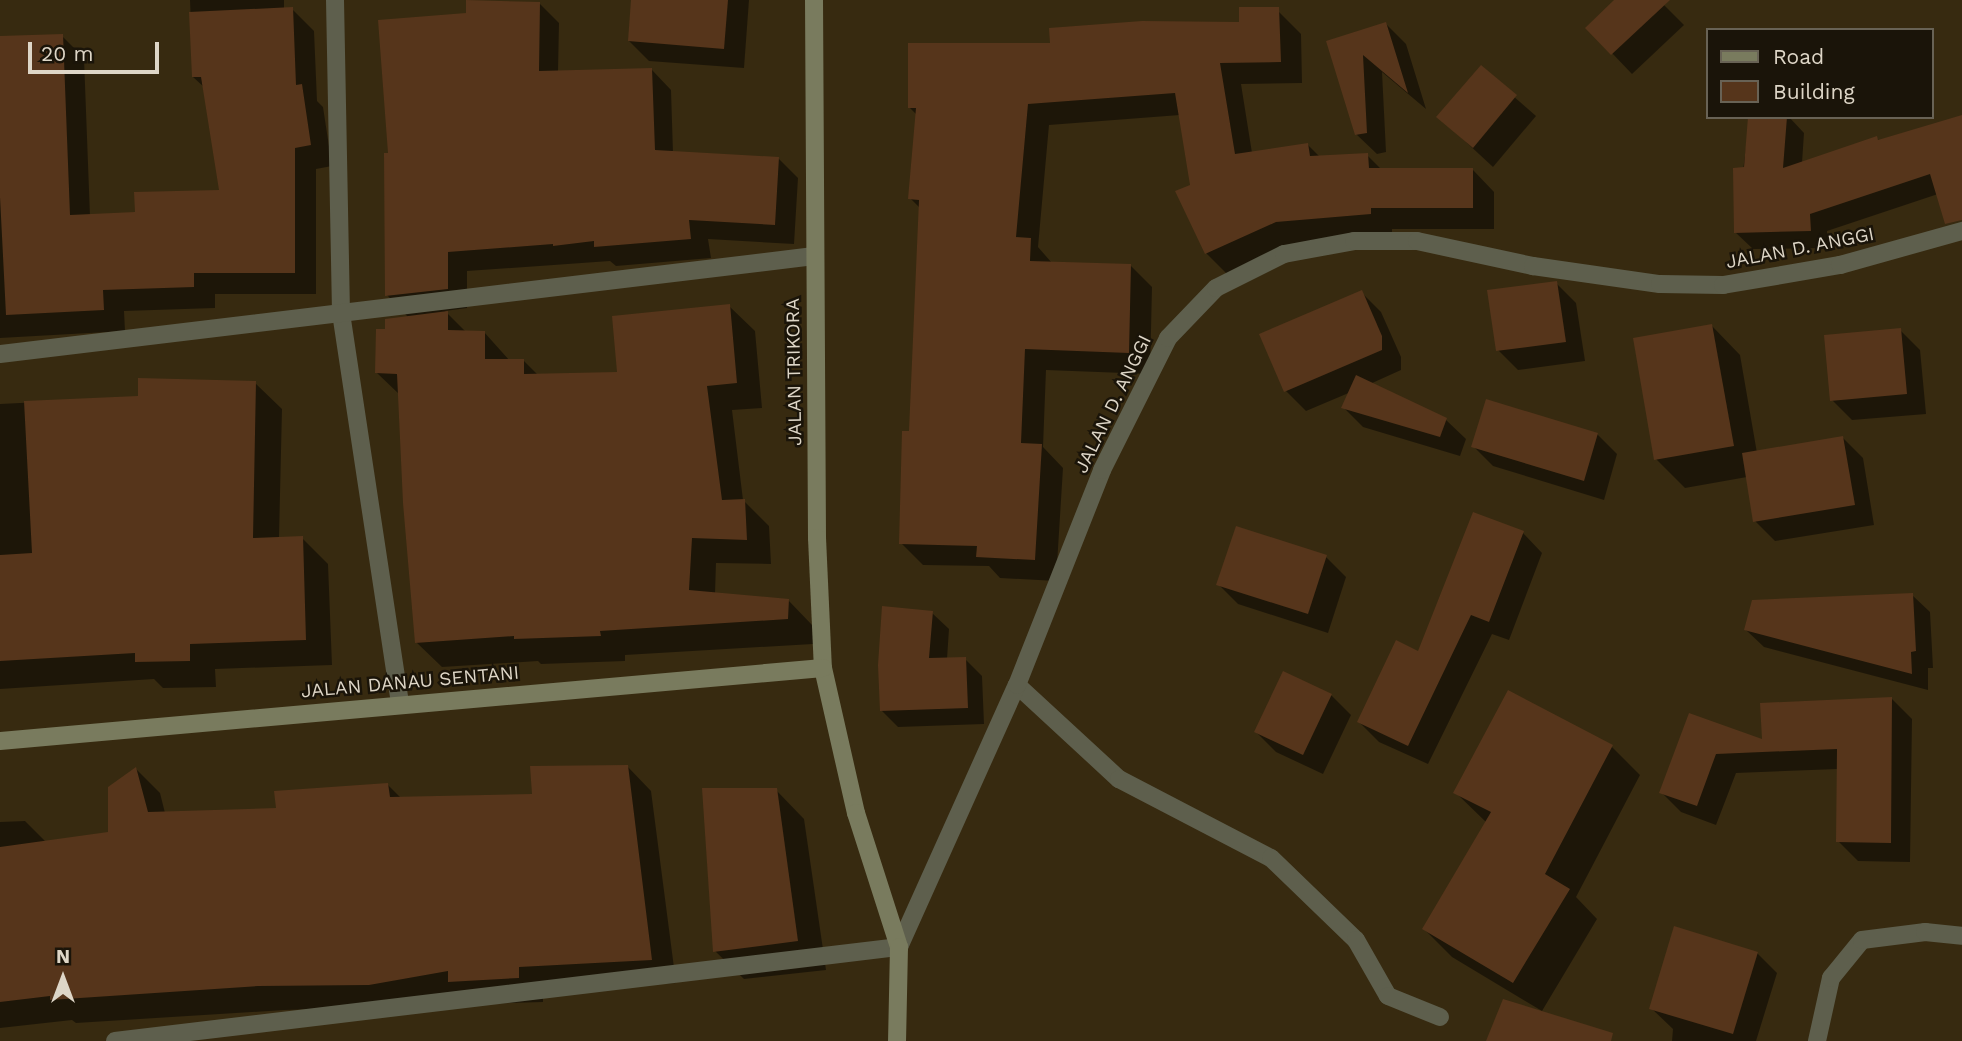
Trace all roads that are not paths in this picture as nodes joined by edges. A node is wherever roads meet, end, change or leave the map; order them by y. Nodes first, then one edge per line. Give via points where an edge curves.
1 (335, 0) edge
2 (814, 0) edge
3 (1962, 231) edge
4 (814, 256) junction
5 (341, 313) junction
6 (0, 354) edge
7 (823, 668) junction
8 (1017, 685) junction
9 (400, 704) junction
10 (0, 741) edge
11 (1962, 936) edge
12 (899, 947) junction
13 (1440, 1017) dead end
14 (115, 1041) edge
15 (897, 1041) edge
16 (1817, 1041) edge

1 - 5 street
2 - 4 street, JALAN TRIKORA
3 - 8 street, JALAN D. ANGGI via 1840,265 1723,285 1660,284 1533,266 1418,241 1353,241 1284,254 1216,288 1168,338 1102,470
4 - 5 street
4 - 7 street, JALAN TRIKORA
5 - 6 street
5 - 9 street
7 - 9 street, JALAN DANAU SENTANI
7 - 12 street, JALAN TRIKORA via 856,813
8 - 12 street, JALAN D. ANGGI
8 - 13 street via 1119,779 1271,858 1356,940 1388,996
9 - 10 street, JALAN DANAU SENTANI
11 - 16 street via 1925,932 1862,940 1831,978
12 - 14 street
12 - 15 street, JALAN TRIKORA

